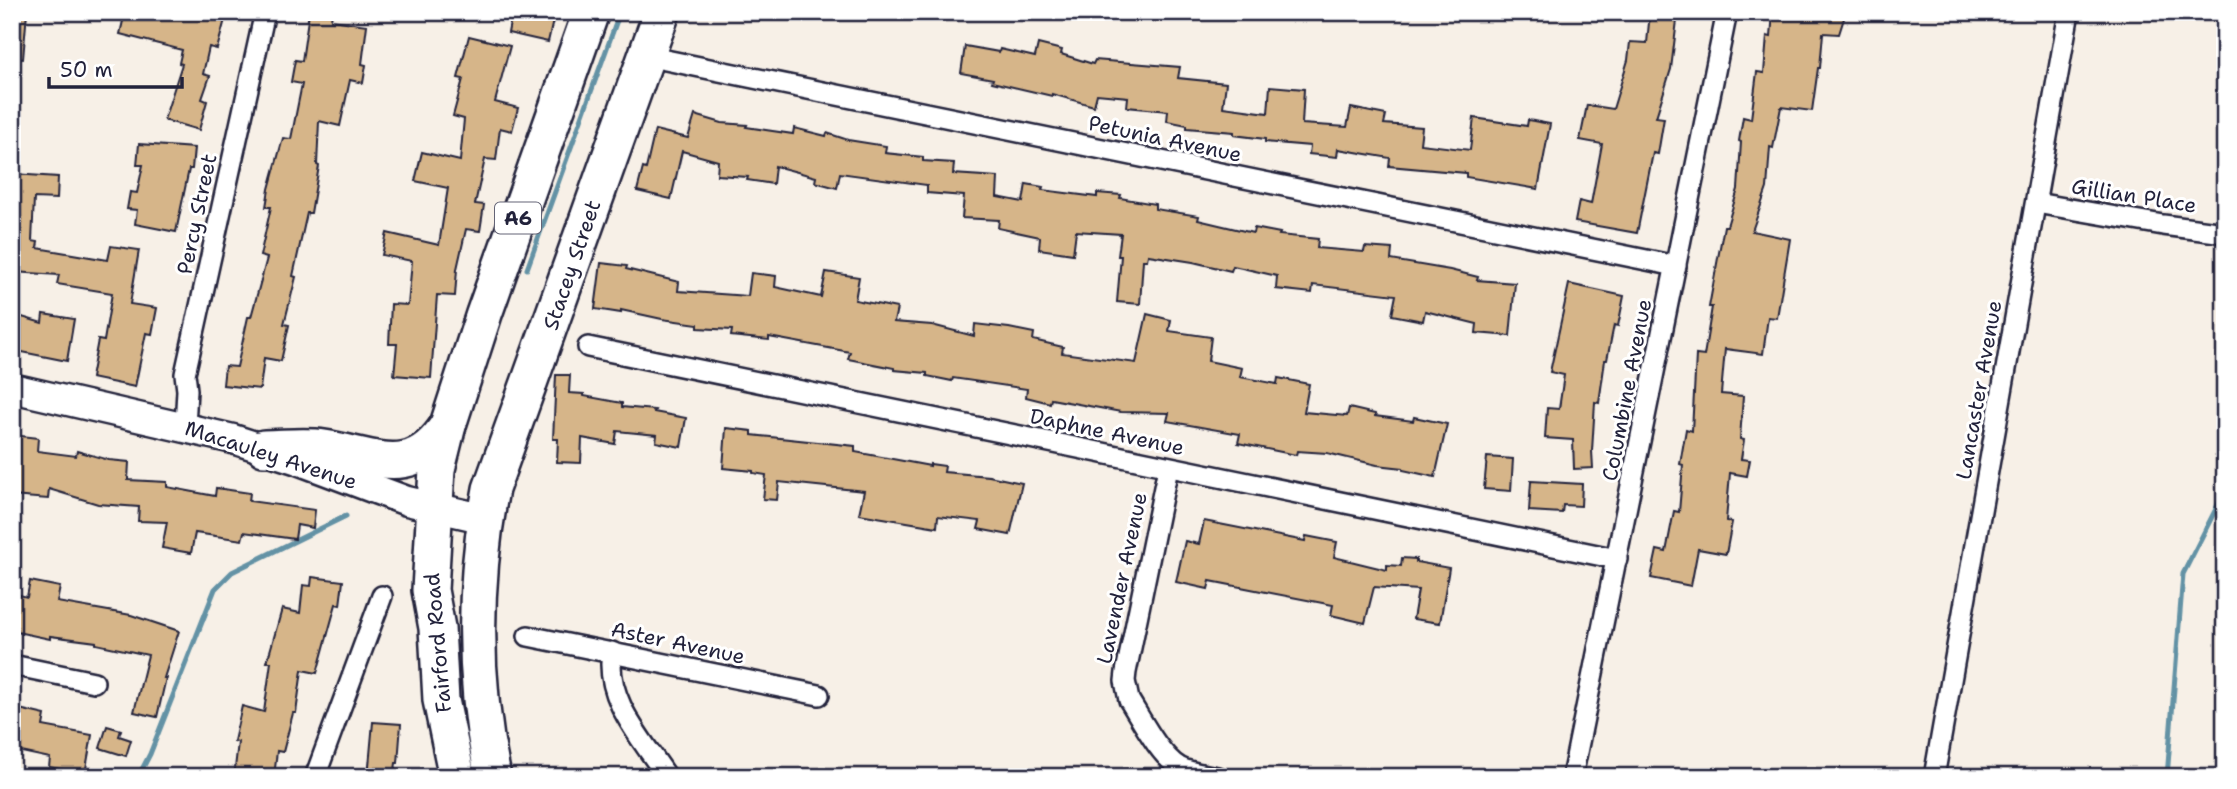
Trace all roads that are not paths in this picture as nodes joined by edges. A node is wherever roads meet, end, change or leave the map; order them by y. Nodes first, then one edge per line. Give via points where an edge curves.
1 (265, 12) edge
2 (591, 12) edge
3 (662, 12) edge
4 (1727, 12) edge
5 (2069, 12) edge
6 (646, 56) junction
7 (2035, 203) junction
8 (2225, 233) edge
9 (1676, 266) junction
10 (588, 347) dead end
11 (12, 388) edge
12 (448, 425) junction
13 (185, 426) junction
14 (264, 448) junction
15 (1168, 468) junction
16 (435, 509) junction
17 (486, 519) junction
18 (1617, 559) junction
19 (382, 596) dead end
20 (528, 636) dead end
21 (612, 652) junction
22 (12, 665) edge
23 (94, 682) dead end
24 (819, 695) dead end
25 (315, 777) edge
26 (457, 777) edge
27 (494, 777) edge
28 (667, 777) edge
29 (1217, 777) edge
30 (1572, 777) edge
31 (1934, 777) edge

1 - 13 street, Percy Street via 185,374
2 - 12 highway, A6
3 - 6 highway, Stacey Street
4 - 9 street, Columbine Avenue
5 - 7 street, Lancaster Avenue
6 - 9 street, Petunia Avenue
6 - 17 highway, Stacey Street via 497,468
7 - 8 street, Gillian Place
7 - 31 street, Lancaster Avenue
9 - 18 street, Columbine Avenue
10 - 15 street, Daphne Avenue
11 - 13 main road, Macauley Avenue
12 - 14 highway via 431,446 399,461 377,461 323,448
12 - 16 highway, A6 via 437,470
13 - 14 main road, Macauley Avenue
14 - 16 main road, Macauley Avenue
15 - 18 street, Daphne Avenue
15 - 29 street, Lavender Avenue via 1126,671 1126,691 1169,758 1190,771
16 - 17 main road, Macauley Avenue
16 - 26 highway, Fairford Road / A6 via 430,590 441,700
17 - 27 highway, Fairford Road via 479,655 482,714
18 - 30 street, Columbine Avenue
19 - 25 street
20 - 21 street, Aster Avenue
21 - 24 street, Aster Avenue
21 - 28 street via 614,691
22 - 23 street

